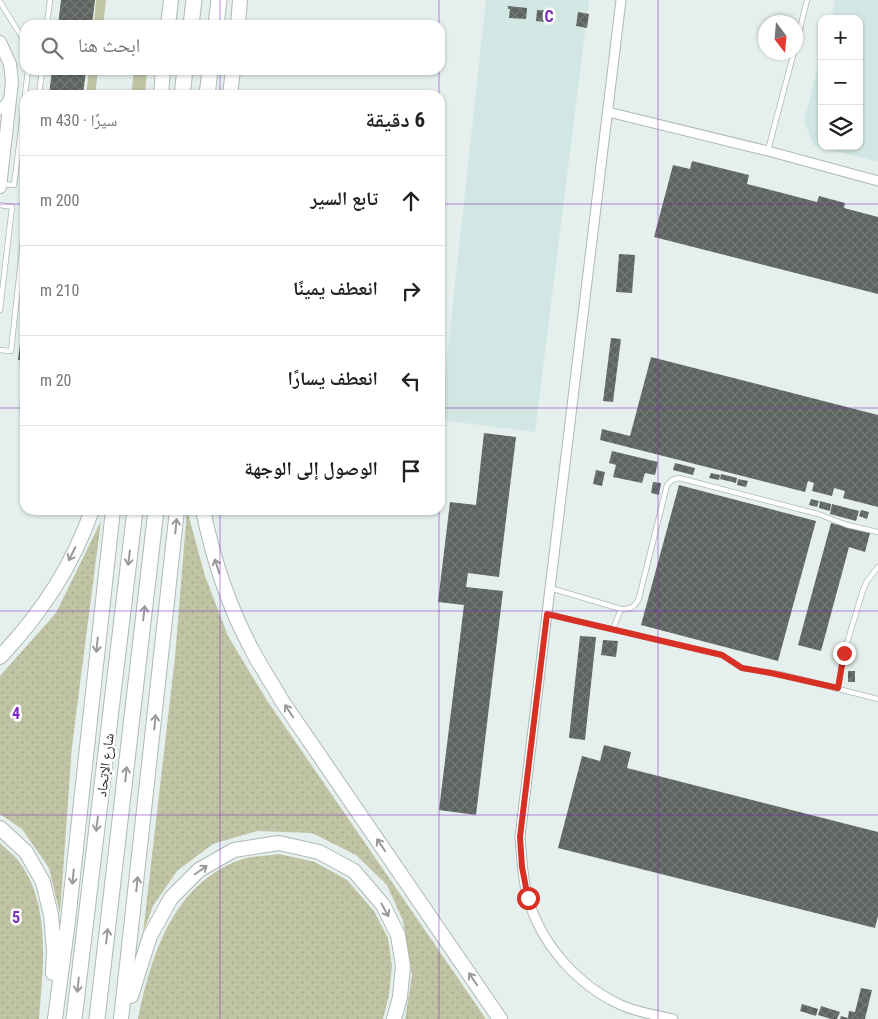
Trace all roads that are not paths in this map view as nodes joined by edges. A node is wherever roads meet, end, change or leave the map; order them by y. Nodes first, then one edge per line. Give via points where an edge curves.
1 (50, 0) edge
2 (165, 0) edge
3 (171, 0) edge
4 (194, 0) edge
5 (219, 0) edge
6 (621, 0) edge
7 (807, 0) edge
8 (0, 2) edge
9 (803, 16) edge
10 (48, 20) edge
11 (167, 20) edge
12 (168, 20) edge
13 (192, 20) edge
14 (217, 20) edge
15 (20, 34) edge
16 (0, 42) edge
17 (792, 60) edge
18 (27, 75) edge
19 (42, 75) edge
20 (163, 75) edge
21 (184, 75) edge
22 (209, 75) edge
23 (232, 75) edge
24 (26, 90) edge
25 (40, 90) edge
26 (161, 90) edge
27 (183, 90) edge
28 (208, 90) edge
29 (231, 90) edge
30 (10, 98) junction
31 (0, 110) edge
32 (608, 112) junction
33 (20, 136) edge
34 (2, 148) edge
35 (768, 151) junction
36 (878, 181) edge
37 (0, 185) edge
38 (0, 205) edge
39 (20, 266) edge
40 (0, 310) edge
41 (0, 350) edge
42 (90, 515) edge
43 (112, 515) edge
44 (134, 515) edge
45 (155, 515) edge
46 (176, 515) edge
47 (204, 515) edge
48 (878, 532) edge
49 (878, 567) edge
50 (550, 588) junction
51 (621, 609) junction
52 (547, 614) junction
53 (613, 629) junction
54 (0, 657) edge
55 (838, 688) junction
56 (878, 699) edge
57 (0, 828) edge
58 (51, 1019) edge
59 (55, 1019) edge
60 (74, 1019) edge
61 (97, 1019) edge
62 (121, 1019) edge
63 (126, 1019) edge
64 (394, 1019) edge
65 (500, 1019) edge
66 (673, 1019) edge

1 - 10 lane
2 - 11 lane
3 - 12 main road
4 - 13 highway
5 - 14 highway
6 - 32 street
7 - 9 lane
8 - 15 lane
16 - 30 street via 10,64
17 - 35 lane
18 - 24 lane
19 - 25 lane
20 - 26 main road
21 - 27 highway
22 - 28 highway
23 - 29 main road
30 - 31 street
30 - 34 street
32 - 35 street
32 - 50 street
33 - 37 lane via 14,185
34 - 37 street
35 - 36 street
38 - 40 lane via 12,207
39 - 41 lane via 10,351
42 -> 54 main road via 70,560 48,598
43 -> 59 main road
44 -> 60 highway, شارع الإتحاد
61 -> 45 highway, شارع الإتحاد
62 -> 46 main road
65 -> 47 main road via 250,648 226,594
48 - 51 lane via 675,478 666,489 639,598 632,607
49 - 55 lane via 863,590 844,653
50 - 51 lane
50 - 52 street
51 - 53 lane
52 - 53 lane
52 - 66 street via 520,837 528,898 541,930 557,955 576,974 622,1006
53 - 55 lane via 722,655 742,668
55 - 56 lane
57 - 58 main road via 26,852 43,882 52,915
63 -> 64 main road via 150,936 171,898 199,870 234,850 279,843 319,852 354,872 383,905 398,935 403,966

